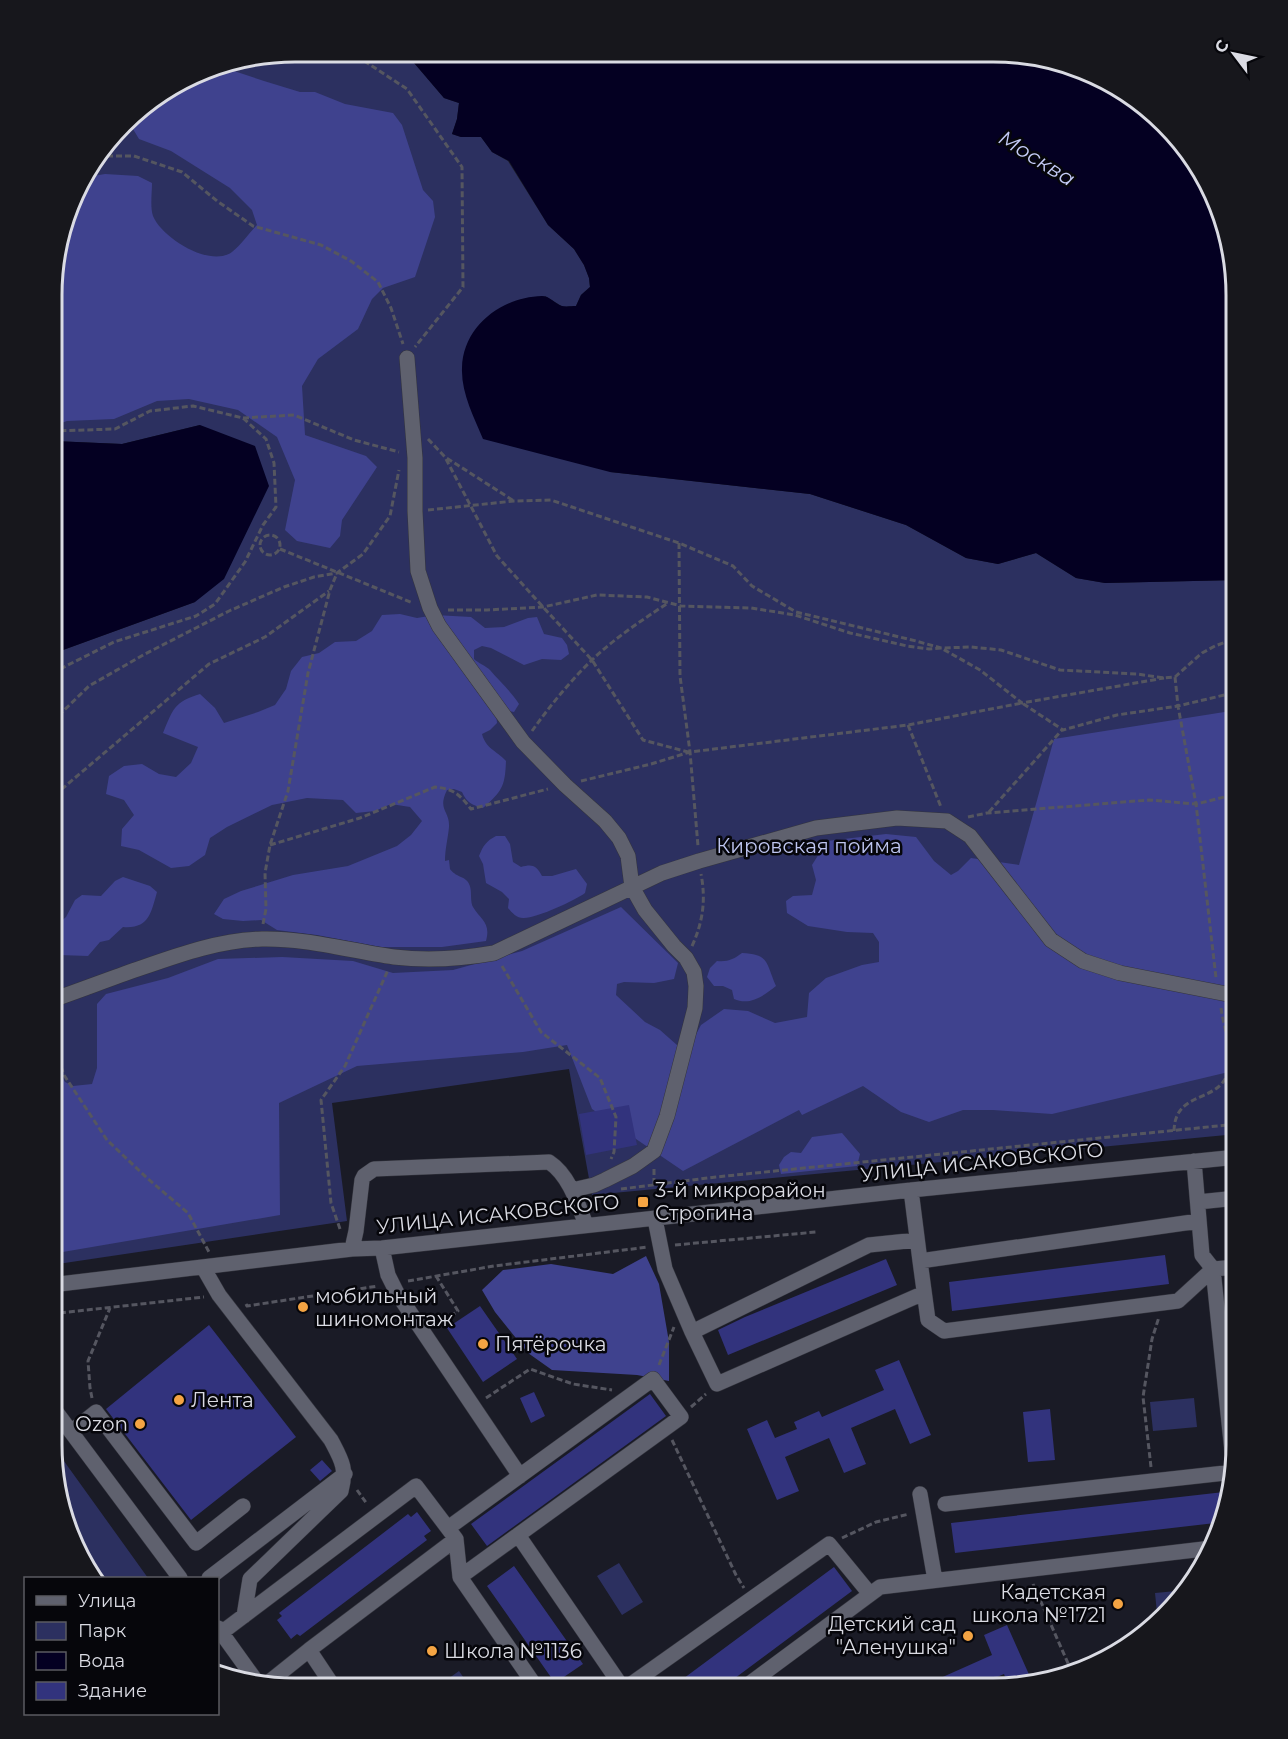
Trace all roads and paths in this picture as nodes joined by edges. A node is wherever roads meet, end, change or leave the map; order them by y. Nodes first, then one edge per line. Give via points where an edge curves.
1 (366, 62) edge
2 (108, 156) edge
3 (407, 358) junction
4 (243, 418) junction
5 (62, 432) edge
6 (402, 453) dead end
7 (445, 457) dead end
8 (471, 505) junction
9 (415, 511) junction
10 (679, 543) junction
11 (280, 549) junction
12 (336, 573) junction
13 (330, 590) junction
14 (668, 603) junction
15 (681, 606) junction
16 (430, 608) junction
17 (543, 608) junction
18 (1226, 642) edge
19 (941, 648) junction
20 (592, 660) junction
21 (62, 668) edge
22 (1175, 677) junction
23 (1164, 678) junction
24 (1226, 695) edge
25 (1023, 703) junction
26 (1178, 706) junction
27 (62, 712) edge
28 (908, 725) junction
29 (1063, 730) junction
30 (523, 742) junction
31 (690, 752) junction
32 (561, 786) junction
33 (62, 788) edge
34 (1226, 797) edge
35 (1196, 804) junction
36 (987, 813) junction
37 (947, 821) junction
38 (270, 845) junction
39 (699, 861) junction
40 (632, 887) junction
41 (261, 939) junction
42 (494, 953) junction
43 (394, 957) junction
44 (686, 958) junction
45 (1218, 992) junction
46 (1226, 994) edge
47 (62, 996) edge
48 (1226, 1037) edge
49 (62, 1069) edge
50 (1226, 1076) edge
51 (1226, 1125) edge
52 (1174, 1131) junction
53 (1226, 1158) edge
54 (1194, 1161) junction
55 (605, 1180) junction
56 (572, 1190) junction
57 (911, 1190) junction
58 (1226, 1199) edge
59 (1198, 1202) junction
60 (655, 1219) junction
61 (1199, 1221) junction
62 (586, 1225) junction
63 (816, 1232) dead end
64 (342, 1234) dead end
65 (917, 1240) junction
66 (660, 1246) junction
67 (382, 1248) junction
68 (352, 1249) junction
69 (209, 1252) dead end
70 (920, 1261) junction
71 (203, 1267) junction
72 (1226, 1268) edge
73 (1213, 1269) junction
74 (436, 1276) junction
75 (62, 1284) edge
76 (392, 1284) junction
77 (924, 1293) junction
78 (219, 1295) junction
79 (243, 1300) dead end
80 (1164, 1303) junction
81 (110, 1308) junction
82 (62, 1313) edge
83 (692, 1332) junction
84 (424, 1334) junction
85 (667, 1345) dead end
86 (653, 1379) junction
87 (717, 1384) junction
88 (634, 1393) junction
89 (1226, 1395) edge
90 (473, 1406) junction
91 (96, 1412) junction
92 (681, 1417) junction
93 (62, 1420) edge
94 (666, 1427) junction
95 (71, 1432) junction
96 (1225, 1473) edge
97 (345, 1474) junction
98 (520, 1476) junction
99 (1152, 1481) junction
100 (920, 1494) dead end
101 (945, 1504) dead end
102 (243, 1506) dead end
103 (923, 1510) junction
104 (376, 1515) junction
105 (452, 1534) junction
106 (518, 1535) junction
107 (829, 1544) junction
108 (1201, 1549) edge
109 (1027, 1569) junction
110 (179, 1577) edge
111 (210, 1577) edge
112 (460, 1578) junction
113 (934, 1580) junction
114 (870, 1594) junction
115 (751, 1599) junction
116 (244, 1616) junction
117 (219, 1631) edge
118 (309, 1650) junction
119 (1069, 1665) edge
120 (251, 1673) edge
121 (276, 1677) edge
122 (328, 1678) edge
123 (530, 1678) edge
124 (619, 1678) edge
125 (638, 1678) edge
126 (757, 1678) edge

1 - 3 path via 407,89 462,167 463,287
2 - 3 path via 134,156 183,172 253,226 321,245 351,261 378,282
3 - 9 street
4 - 5 path via 193,406 150,411 115,429
4 - 6 path via 294,415 354,440
4 - 21 path via 266,440 274,463 276,507 245,562 214,604 196,615 114,642
7 - 8 path
8 - 9 path
8 - 10 path via 551,500
8 - 17 path via 497,556
9 - 16 street via 418,572
10 - 15 path
10 - 19 path via 733,566 752,586 796,612
11 - 11 path via 276,536 267,535 260,541 264,553 273,555
11 - 12 path
12 - 13 path
12 - 16 path
12 - 27 path via 284,587 229,611 89,686
13 - 33 path via 265,637 209,664
13 - 38 path via 308,673 288,791
14 - 15 path
14 - 17 path via 647,597 597,595
14 - 20 path
15 - 19 path via 751,608 795,615 907,646
15 - 31 path via 680,676
16 - 17 path
16 - 30 street
17 - 20 path
18 - 22 path via 1202,653
19 - 23 path via 1001,650 1060,670
19 - 25 path via 980,670
20 - 30 path
20 - 31 path via 643,740
22 - 23 path
22 - 26 path
23 - 25 path
24 - 26 path
25 - 28 path
25 - 29 path
26 - 29 path via 1117,715
26 - 35 path
28 - 31 path
28 - 37 path
29 - 36 path
30 - 32 street
31 - 32 path
31 - 39 path
32 - 38 path via 471,809 454,791 435,787 360,818
32 - 40 street via 605,821 619,838 628,856
34 - 35 path
35 - 36 path via 1149,800
35 - 45 path
36 - 37 path
37 - 39 street via 897,818 816,828
37 - 45 street via 970,836 1051,940 1083,961 1120,973
38 - 41 path
39 - 40 street
39 - 44 path via 705,891 703,912
40 - 42 street
40 - 44 street via 645,910
41 - 43 street
41 - 47 street via 222,943 180,954
42 - 43 street via 432,960
42 - 55 path via 542,1032 600,1078 616,1117 614,1152
43 - 64 path via 345,1066 321,1100 331,1203
44 - 55 street via 694,972 695,1008 667,1116 654,1151
45 - 46 street
45 - 48 path
49 - 69 path via 107,1140 188,1213
50 - 52 path via 1221,1086 1180,1109
51 - 52 path
52 - 55 path via 613,1190
53 - 54 street, УЛИЦА ИСАКОВСКОГО
54 - 57 street, УЛИЦА ИСАКОВСКОГО
54 - 59 street
55 - 56 street
56 - 62 street
56 - 68 street via 549,1162 374,1169 362,1180
57 - 60 street, УЛИЦА ИСАКОВСКОГО
57 - 65 street
58 - 59 street
59 - 61 street
60 - 62 street, УЛИЦА ИСАКОВСКОГО
60 - 66 street
61 - 70 street
61 - 73 street via 1202,1255
62 - 67 street, УЛИЦА ИСАКОВСКОГО
63 - 66 path
65 - 70 street
65 - 83 street via 869,1245
66 - 74 path
66 - 83 street via 665,1269
67 - 68 street, УЛИЦА ИСАКОВСКОГО
67 - 76 street
68 - 71 street, УЛИЦА ИСАКОВСКОГО
70 - 77 street
71 - 75 street, УЛИЦА ИСАКОВСКОГО
71 - 78 street
72 - 73 street
73 - 80 street via 1178,1301
73 - 89 street
74 - 76 path
74 - 84 path via 458,1311
76 - 79 path via 247,1306
76 - 84 street
77 - 80 street via 928,1320 944,1331
77 - 87 street
78 - 81 path
78 - 97 street via 331,1440
80 - 99 path via 1152,1339 1143,1397
81 - 82 path
81 - 91 path via 88,1361
83 - 87 street
84 - 90 street
85 - 86 path
86 - 88 street
86 - 92 street
87 - 92 path
88 - 90 path via 573,1384 530,1369
88 - 98 street
90 - 98 street
91 - 95 street
91 - 102 street via 196,1543
92 - 94 street
93 - 95 street
94 - 106 street
94 - 115 path
95 - 110 street
96 - 99 street
97 - 104 path
97 - 111 street
97 - 116 street via 340,1491 250,1579
98 - 105 street
99 - 101 street
100 - 103 street
103 - 107 path via 876,1522
103 - 113 street
104 - 105 street via 416,1486
104 - 116 street
105 - 112 street
105 - 118 street
106 - 112 street
106 - 124 street
107 - 114 street
107 - 115 street
108 - 109 street
109 - 113 street
109 - 119 path
112 - 123 street
113 - 114 street via 880,1587
114 - 126 street
115 - 125 street
116 - 117 street
117 - 120 street
118 - 121 street
118 - 122 street

